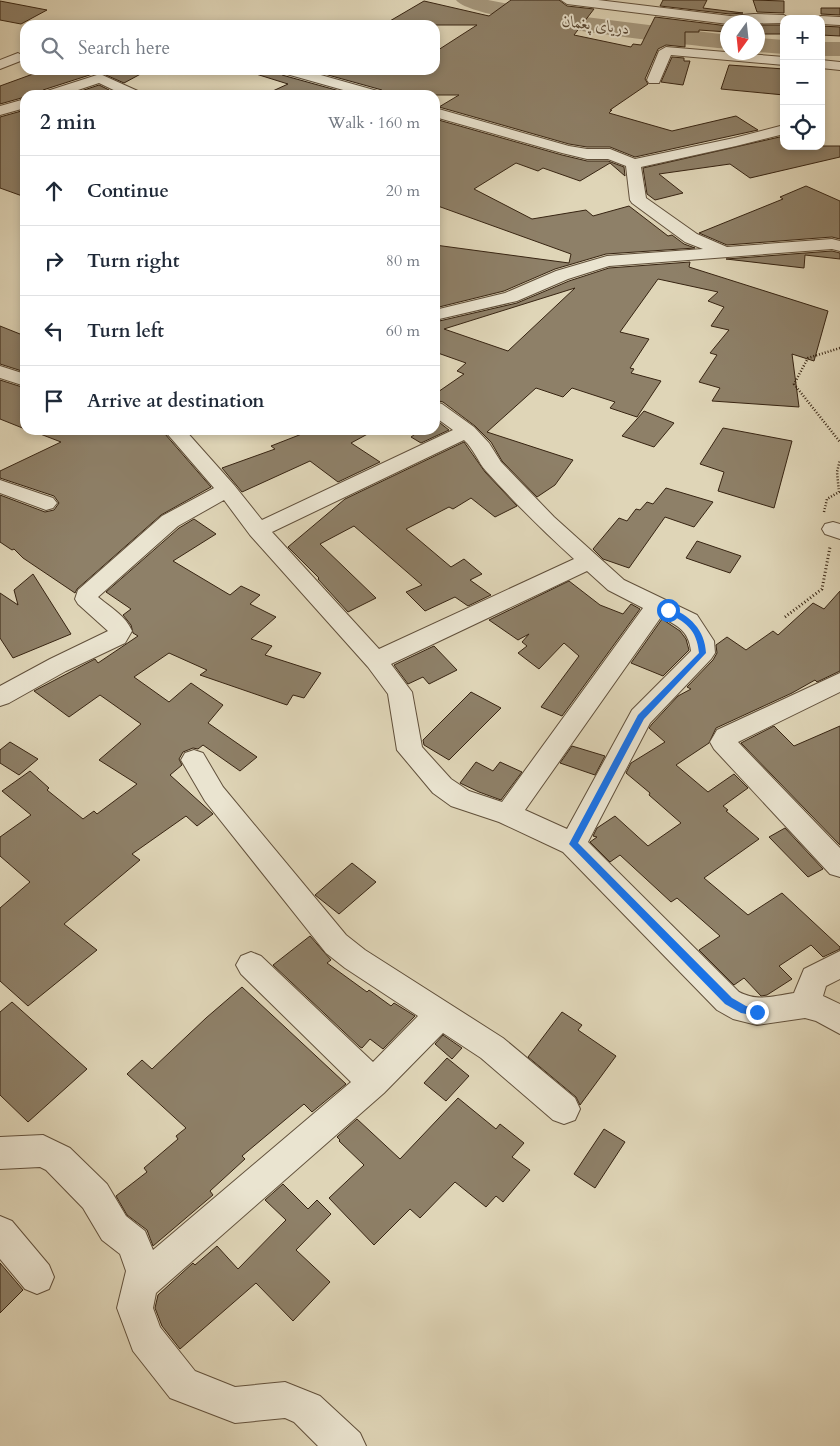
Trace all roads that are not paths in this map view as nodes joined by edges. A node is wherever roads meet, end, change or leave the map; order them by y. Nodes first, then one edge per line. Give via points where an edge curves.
1 (568, 0) edge
2 (780, 19) edge
3 (825, 20) edge
4 (840, 21) edge
5 (18, 57) dead end
6 (780, 61) edge
7 (825, 64) edge
8 (0, 65) edge
9 (840, 66) edge
10 (306, 75) edge
11 (654, 80) dead end
12 (64, 90) edge
13 (125, 90) edge
14 (358, 90) edge
15 (20, 105) edge
16 (0, 111) edge
17 (440, 113) edge
18 (780, 130) edge
19 (633, 164) junction
20 (840, 246) edge
21 (726, 252) junction
22 (440, 314) edge
23 (0, 372) edge
24 (20, 378) edge
25 (440, 412) edge
26 (467, 431) junction
27 (178, 435) edge
28 (0, 486) edge
29 (227, 490) junction
30 (46, 503) dead end
31 (258, 530) junction
32 (589, 561) junction
33 (657, 605) junction
34 (376, 661) junction
35 (840, 682) edge
36 (0, 698) edge
37 (194, 760) dead end
38 (508, 814) junction
39 (573, 844) junction
40 (840, 866) edge
41 (840, 964) edge
42 (251, 965) dead end
43 (805, 1005) junction
44 (440, 1015) junction
45 (840, 1020) edge
46 (373, 1083) junction
47 (564, 1109) dead end
48 (0, 1153) edge
49 (0, 1233) edge
50 (36, 1277) dead end
51 (140, 1284) junction
52 (347, 1446) edge

1 - 2 street via 730,20 749,15
3 - 4 street
5 - 8 street
6 - 11 street via 666,51
7 - 9 street
10 - 14 street
12 - 13 street via 100,78
15 - 16 street
17 - 19 street via 567,150 610,154
18 - 19 street
19 - 21 street via 638,200 691,238
20 - 21 street
21 - 22 street via 607,261 562,275 511,297
23 - 24 street
25 - 26 street
26 - 31 street
26 - 32 street via 492,464 546,522
27 - 29 street
28 - 30 street
29 - 31 street
29 - 36 street via 170,521 86,595 86,599 118,626 117,637
31 - 34 street
32 - 33 street via 616,585
32 - 34 street
33 - 38 street
33 - 39 street via 688,621 702,642 703,653 641,717
34 - 38 street via 400,692 410,750 442,786 460,799
35 - 40 street via 726,737 723,742
37 - 44 street via 214,794 336,944
38 - 39 street
39 - 43 street via 728,1001 744,1010 757,1012
41 - 43 street via 814,978
42 - 46 street
43 - 45 street via 824,1010
44 - 46 street
44 - 47 street via 492,1048
46 - 51 street
48 - 51 street via 43,1151 58,1159 95,1196 114,1228 133,1243 143,1271
49 - 50 street
51 - 52 street via 135,1308 146,1338 183,1385 235,1405 285,1400 307,1409

